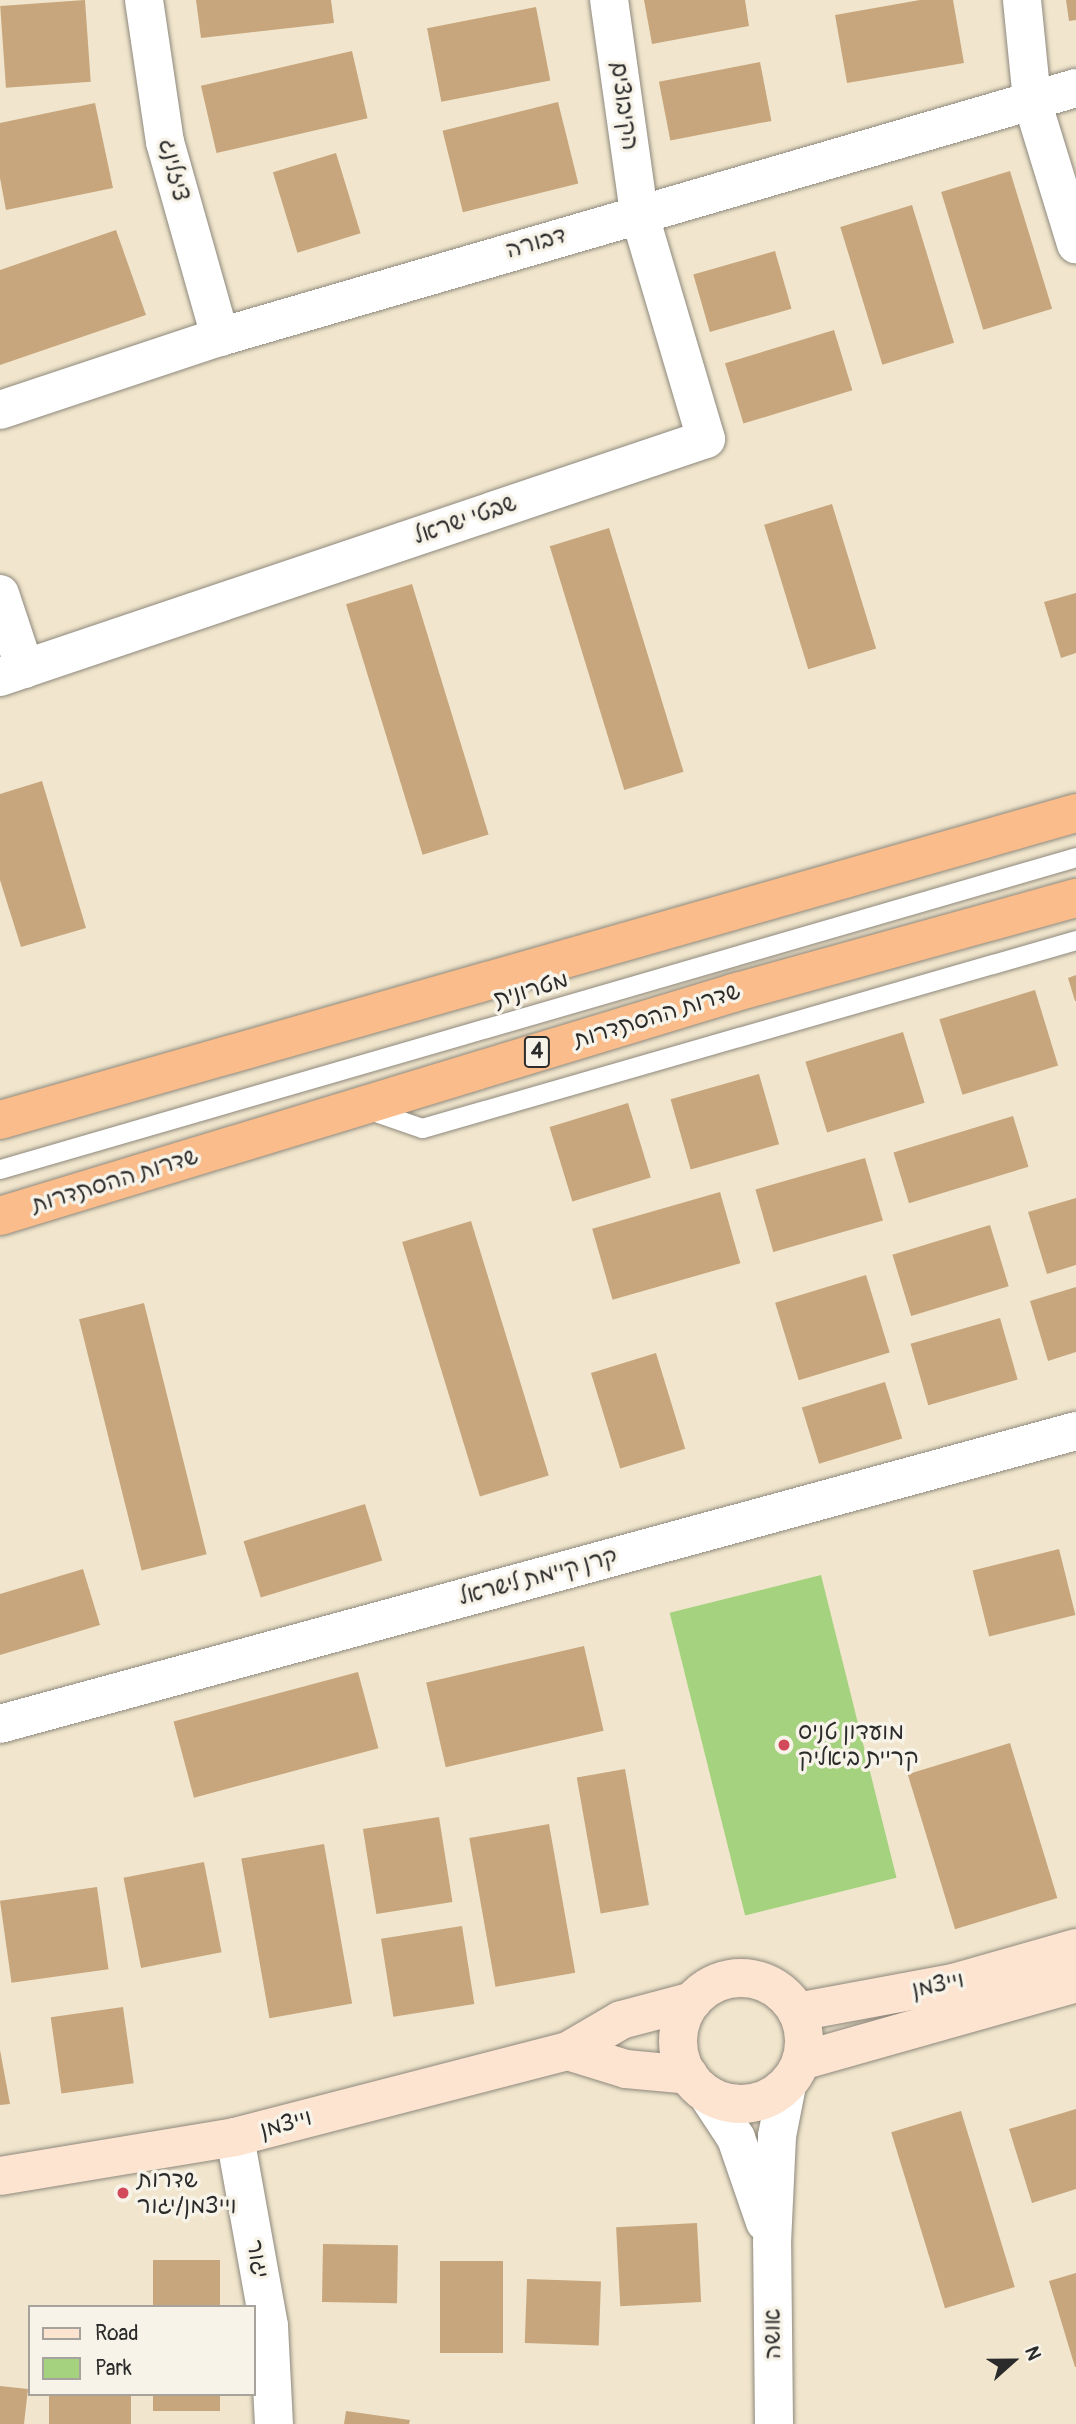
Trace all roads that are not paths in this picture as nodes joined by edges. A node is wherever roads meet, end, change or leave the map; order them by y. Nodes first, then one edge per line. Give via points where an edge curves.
1 (144, 0) edge
2 (609, 0) edge
3 (1022, 0) edge
4 (1076, 88) edge
5 (1032, 101) junction
6 (639, 213) junction
7 (1076, 244) edge
8 (220, 337) junction
9 (0, 410) edge
10 (0, 594) edge
11 (13, 673) edge
12 (1076, 813) edge
13 (1076, 857) edge
14 (1076, 898) edge
15 (1076, 940) edge
16 (359, 1106) junction
17 (0, 1121) edge
18 (0, 1169) edge
19 (0, 1216) edge
20 (1076, 1431) edge
21 (0, 1724) edge
22 (1076, 1948) edge
23 (1076, 1983) edge
24 (693, 2001) junction
25 (797, 2012) junction
26 (568, 2051) junction
27 (794, 2073) junction
28 (698, 2085) junction
29 (235, 2137) junction
30 (0, 2176) edge
31 (772, 2243) junction
32 (274, 2424) edge
33 (774, 2424) edge

1 - 8 street, ציזלינג via 166,142
2 - 6 street, הקיבוצים
3 - 5 street
4 - 5 street, דבורה
5 - 6 street, דבורה
5 - 7 street
6 - 8 street, דבורה
6 - 11 street, שבטי ישראל via 706,439
8 - 9 street, דבורה
10 - 11 street
12 - 17 highway
13 - 18 lane, מטרונית
14 - 16 highway, שדרות ההסתדרות / 4 via 733,993
15 - 16 lane via 422,1128
16 - 19 highway, שדרות ההסתדרות / 4
20 - 21 street, קרן קיימת לישראל
22 - 25 street, וייצמן via 953,1983
23 - 27 street, וייצמן
24 - 25 street via 716,1983 752,1979 786,1997
24 - 26 street, וייצמן via 621,2020
24 - 28 street via 680,2025 678,2044
25 - 27 street via 804,2044
26 - 28 street
26 - 29 street, וייצמן
27 - 28 street via 763,2101 745,2104
27 - 31 street, אושה via 777,2136
28 - 31 street, אושה via 736,2138
29 - 30 street, וייצמן
29 - 32 street, יגור via 269,2326
31 - 33 street, אושה

